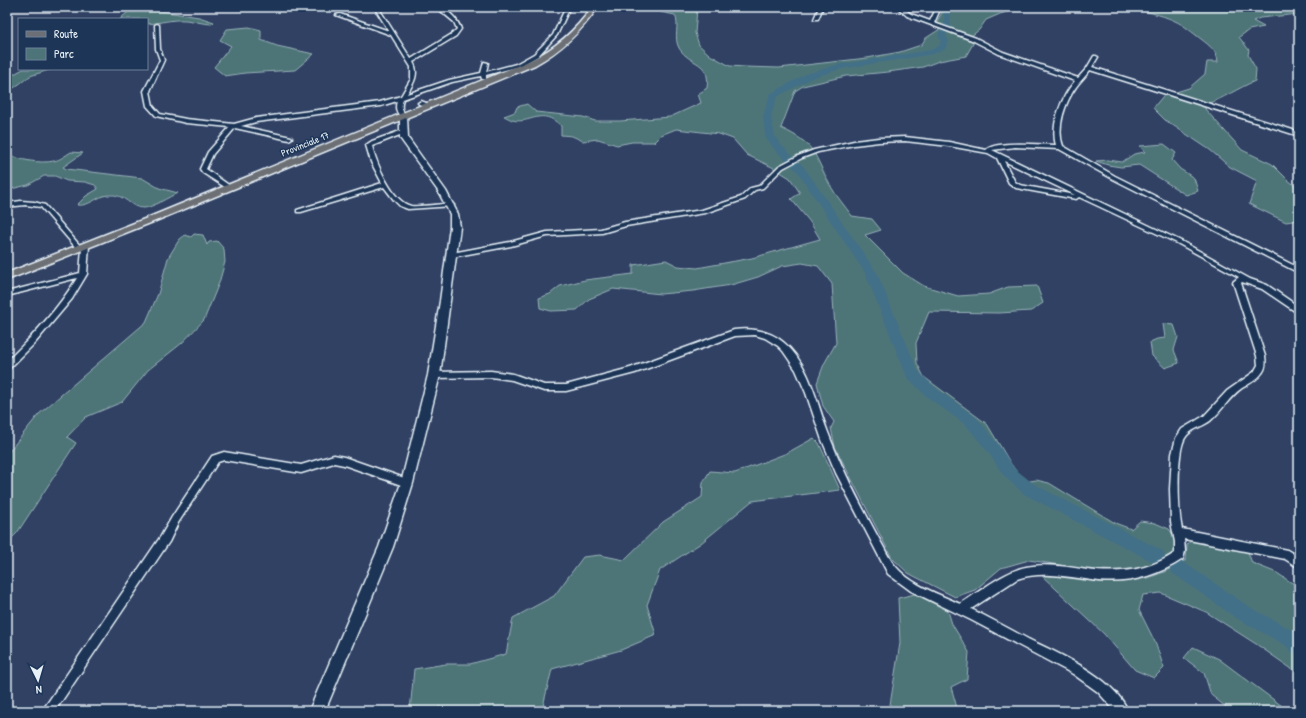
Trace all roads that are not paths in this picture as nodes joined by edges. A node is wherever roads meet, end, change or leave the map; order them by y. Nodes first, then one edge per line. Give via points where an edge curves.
1 (376, 7) edge
2 (438, 7) edge
3 (568, 7) edge
4 (595, 7) edge
5 (821, 7) edge
6 (899, 7) edge
7 (939, 7) edge
8 (338, 15) dead end
9 (816, 18) dead end
10 (931, 24) junction
11 (157, 25) dead end
12 (393, 34) junction
13 (1096, 57) dead end
14 (410, 62) junction
15 (486, 63) dead end
16 (1089, 68) junction
17 (485, 79) junction
18 (1078, 80) junction
19 (404, 97) junction
20 (423, 103) junction
21 (403, 116) junction
22 (234, 126) junction
23 (403, 132) junction
24 (1299, 134) edge
25 (290, 138) dead end
26 (1060, 147) junction
27 (990, 152) junction
28 (1000, 158) junction
29 (386, 184) junction
30 (228, 187) junction
31 (7, 205) edge
32 (451, 205) junction
33 (1102, 205) junction
34 (299, 211) dead end
35 (82, 246) junction
36 (452, 255) junction
37 (1299, 271) edge
38 (83, 274) junction
39 (7, 277) edge
40 (1247, 279) junction
41 (7, 294) edge
42 (1299, 311) edge
43 (7, 366) edge
44 (434, 376) junction
45 (407, 483) junction
46 (1178, 533) junction
47 (1299, 563) edge
48 (961, 609) junction
49 (48, 711) edge
50 (317, 711) edge
51 (1122, 711) edge

1 - 12 street
2 - 14 street via 456,22 460,29
3 - 17 street via 557,33 536,55
4 - 17 main road, Provinciale 17 via 564,45 547,56
5 - 9 street
6 - 10 street via 909,15
7 - 10 street
8 - 12 street
10 - 18 street via 974,39 1009,56
11 - 22 street via 158,49 162,60 147,91 150,106 158,115
12 - 14 street
13 - 16 street
14 - 19 street via 413,79
15 - 17 street
16 - 18 street
16 - 24 street
17 - 19 street via 451,81
17 - 20 main road, Provinciale 17
18 - 26 street via 1069,95 1057,131
19 - 20 street
19 - 21 street via 398,107
19 - 22 street via 381,104 256,120
20 - 21 main road, Provinciale 17
21 - 23 street
21 - 30 main road, Provinciale 17
22 - 25 street
22 - 30 street via 210,153 203,169
23 - 29 street via 369,145
23 - 32 street via 409,145
26 - 27 street via 1015,145 991,148
26 - 37 street
27 - 28 street
27 - 36 street via 918,140 854,143 800,157 781,167 760,187 742,198 703,212 625,224 602,231 547,234
28 - 33 street
28 - 33 street via 1012,183 1018,187 1065,194
29 - 32 street via 394,198 405,207
29 - 34 street
30 - 35 main road, Provinciale 17
31 - 35 street via 27,202 43,206
32 - 36 street via 455,227
33 - 40 street via 1179,242
35 - 38 street
35 - 39 main road, Provinciale 17
36 - 44 street
38 - 41 street
38 - 43 street via 69,297
40 - 42 street
40 - 46 street via 1237,282 1260,354 1260,371 1233,390 1206,419 1186,430 1180,438 1175,476 1175,518
44 - 45 street
44 - 48 street via 491,374 513,377 544,388 566,388 632,371 734,333 747,331 764,334 786,349 795,362 826,440 892,571 912,586
45 - 49 street via 334,459 301,468 224,456 215,459 175,520 166,539
45 - 50 street via 386,547
46 - 47 street via 1287,555
46 - 48 street via 1181,545 1179,556 1153,570 1127,576 1051,569 1026,571 1014,575
48 - 51 street via 1063,662 1095,682

